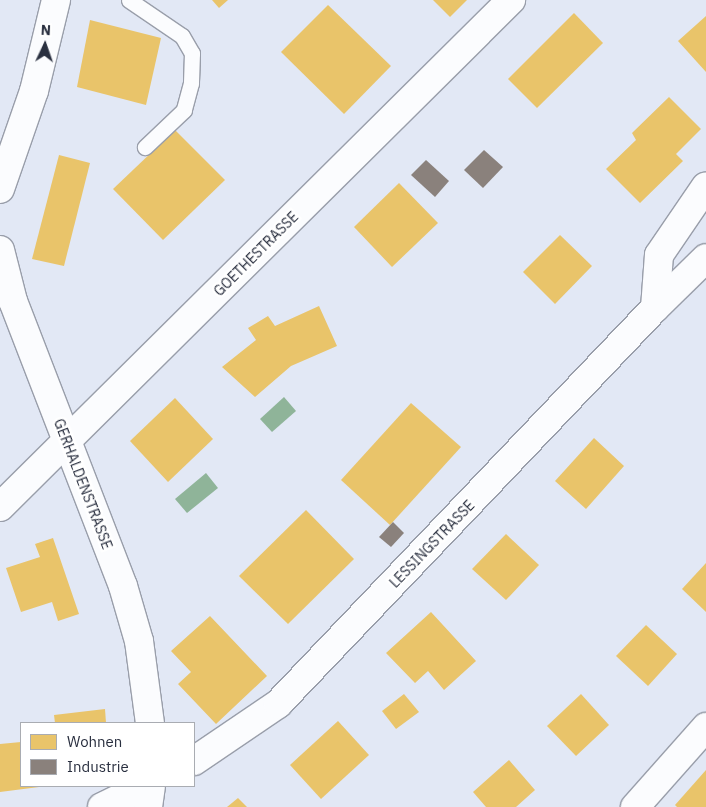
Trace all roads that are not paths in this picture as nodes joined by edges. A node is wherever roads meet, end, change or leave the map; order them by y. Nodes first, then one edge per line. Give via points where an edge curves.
1 (56, 0) edge
2 (129, 0) edge
3 (511, 0) edge
4 (145, 147) dead end
5 (1, 179) edge
6 (706, 186) edge
7 (0, 250) edge
8 (706, 258) edge
9 (654, 308) junction
10 (67, 442) junction
11 (0, 507) edge
12 (150, 722) edge
13 (706, 727) edge
14 (195, 760) edge
15 (142, 787) edge
16 (151, 787) edge
17 (102, 807) edge
18 (148, 807) edge
19 (635, 807) edge

1 - 5 street via 34,91
2 - 4 lane via 182,36 192,53 191,83 184,110
3 - 10 street, GOETHESTRASSE
6 - 9 street via 659,255
7 - 10 street, GERHALDENSTRASSE via 12,302
8 - 9 street, LESSINGSTRASSE
9 - 14 street, LESSINGSTRASSE via 278,704
10 - 11 street, GOETHESTRASSE
10 - 12 street, GERHALDENSTRASSE via 136,632
13 - 19 street
15 - 17 street
16 - 18 street

